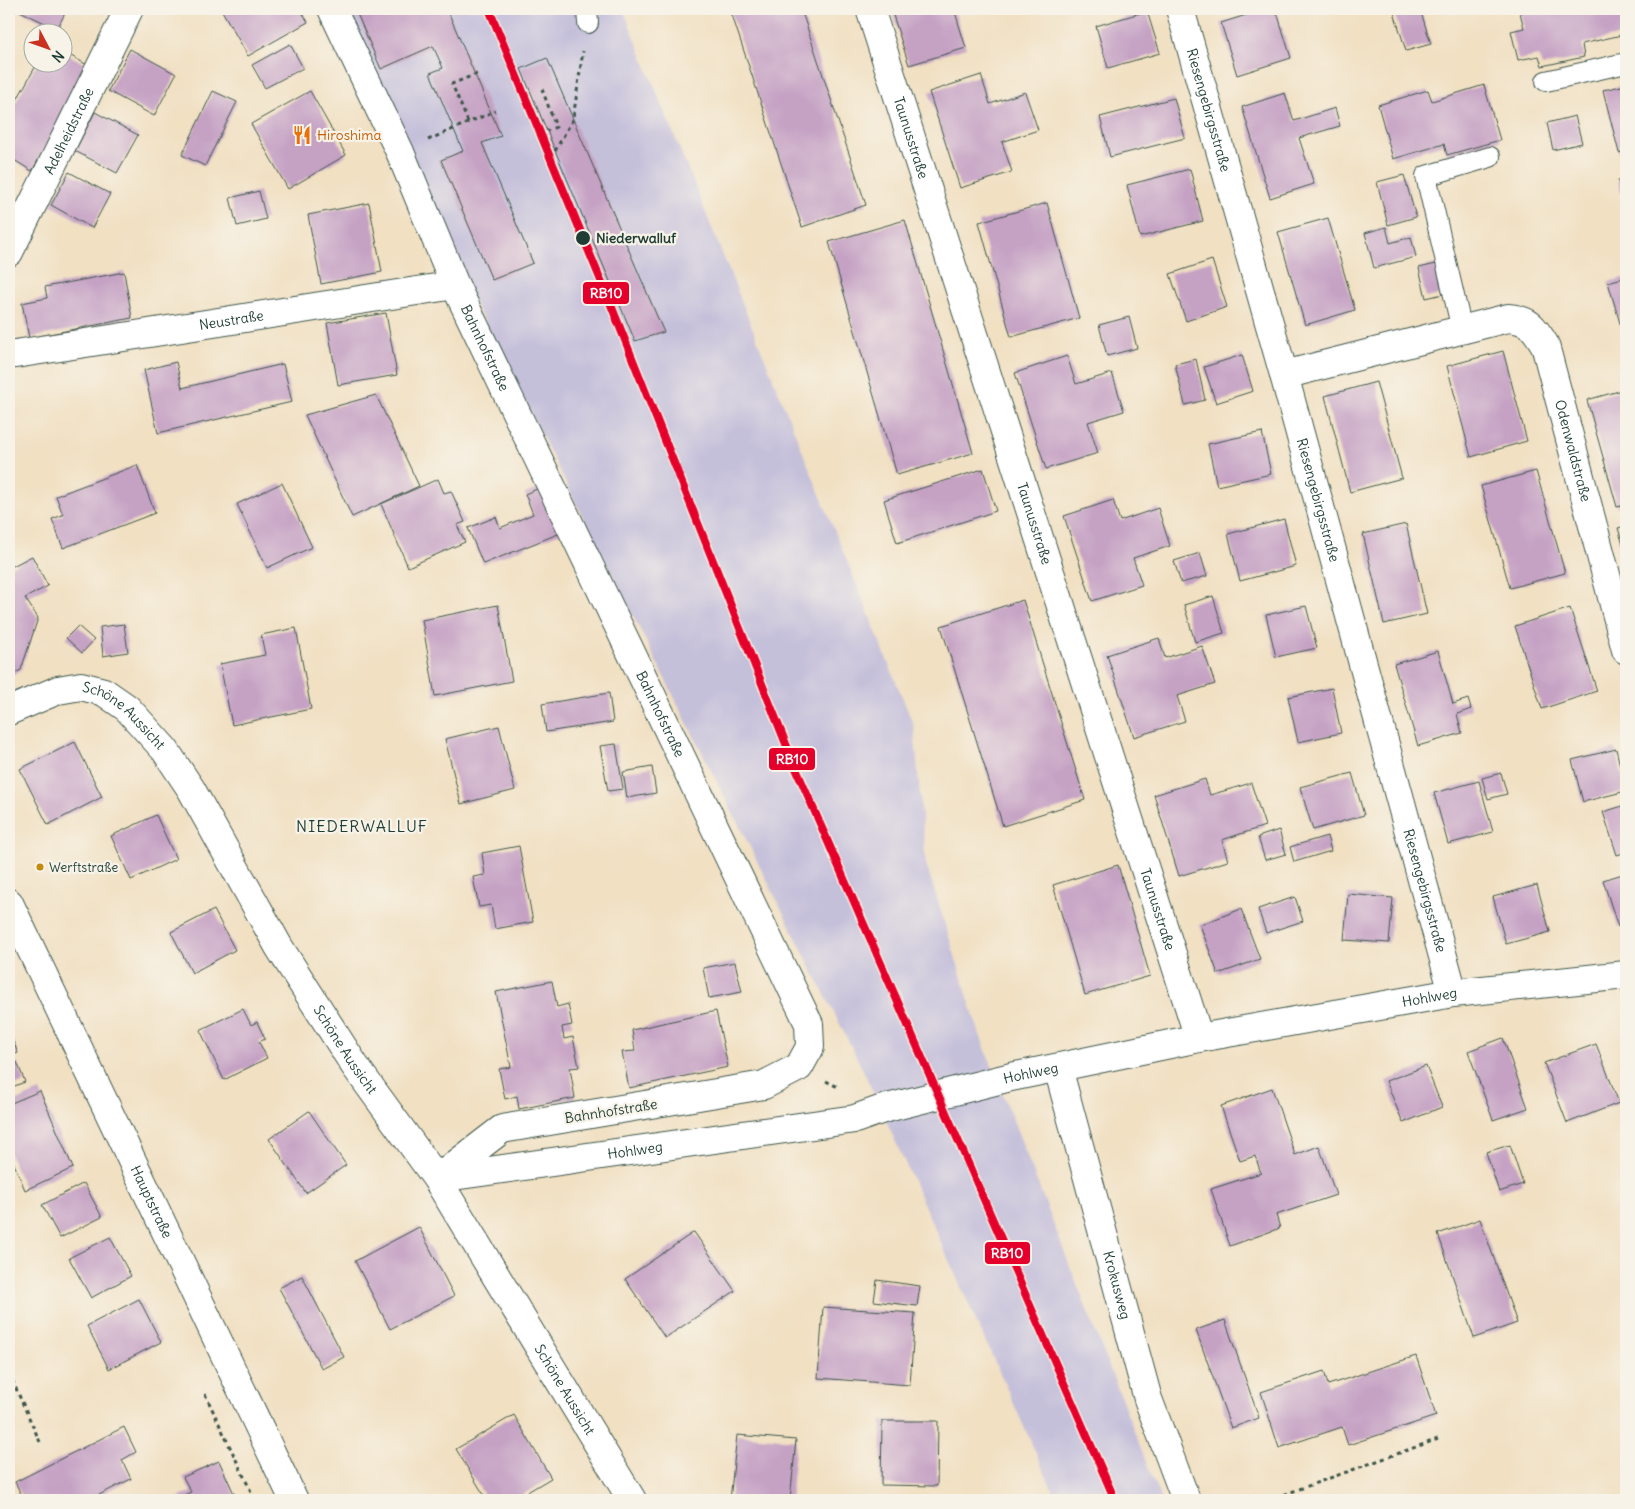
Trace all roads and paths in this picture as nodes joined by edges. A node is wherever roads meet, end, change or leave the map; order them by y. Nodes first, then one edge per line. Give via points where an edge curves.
1 (128, 9) edge
2 (332, 9) edge
3 (870, 9) edge
4 (1180, 9) edge
5 (587, 16) edge
6 (1626, 63) edge
7 (479, 73) dead end
8 (1546, 81) dead end
9 (542, 89) dead end
10 (495, 111) dead end
11 (468, 122) junction
12 (547, 131) dead end
13 (556, 151) dead end
14 (400, 152) junction
15 (1490, 157) dead end
16 (9, 252) edge
17 (455, 285) junction
18 (1462, 330) junction
19 (9, 355) edge
20 (1284, 375) junction
21 (1626, 650) edge
22 (9, 711) edge
23 (9, 903) edge
24 (1626, 975) edge
25 (1453, 993) junction
26 (1199, 1038) junction
27 (1058, 1068) junction
28 (437, 1179) junction
29 (9, 1373) edge
30 (1438, 1439) dead end
31 (40, 1442) dead end
32 (294, 1500) edge
33 (632, 1500) edge
34 (1186, 1500) edge
35 (1269, 1500) edge

1 - 16 street, Adelheidstraße
2 - 14 street, Bahnhofstraße
3 - 26 street, Taunusstraße
4 - 20 street, Riesengebirgsstraße
5 - 13 path via 573,119
6 - 8 lane
7 - 11 path via 452,84
9 - 12 path via 556,127
10 - 11 path
11 - 14 path
14 - 17 street, Bahnhofstraße
15 - 18 lane via 1426,176
17 - 19 street, Neustraße
17 - 28 street, Bahnhofstraße via 809,1024 810,1047 798,1067 764,1085 502,1129
18 - 20 street, Odenwaldstraße
18 - 21 street, Odenwaldstraße via 1508,318 1523,320 1537,331 1545,344
20 - 25 street, Riesengebirgsstraße
22 - 28 street, Schöne Aussicht via 58,690 82,686 104,692 128,708 191,789 279,947 355,1066
23 - 32 street, Hauptstraße
24 - 25 street, Hohlweg
25 - 26 street, Hohlweg
26 - 27 street, Hohlweg
27 - 28 street, Hohlweg via 883,1109 855,1119
27 - 34 street, Krokusweg via 1148,1399
28 - 33 street, Schöne Aussicht
29 - 31 path
30 - 35 path

